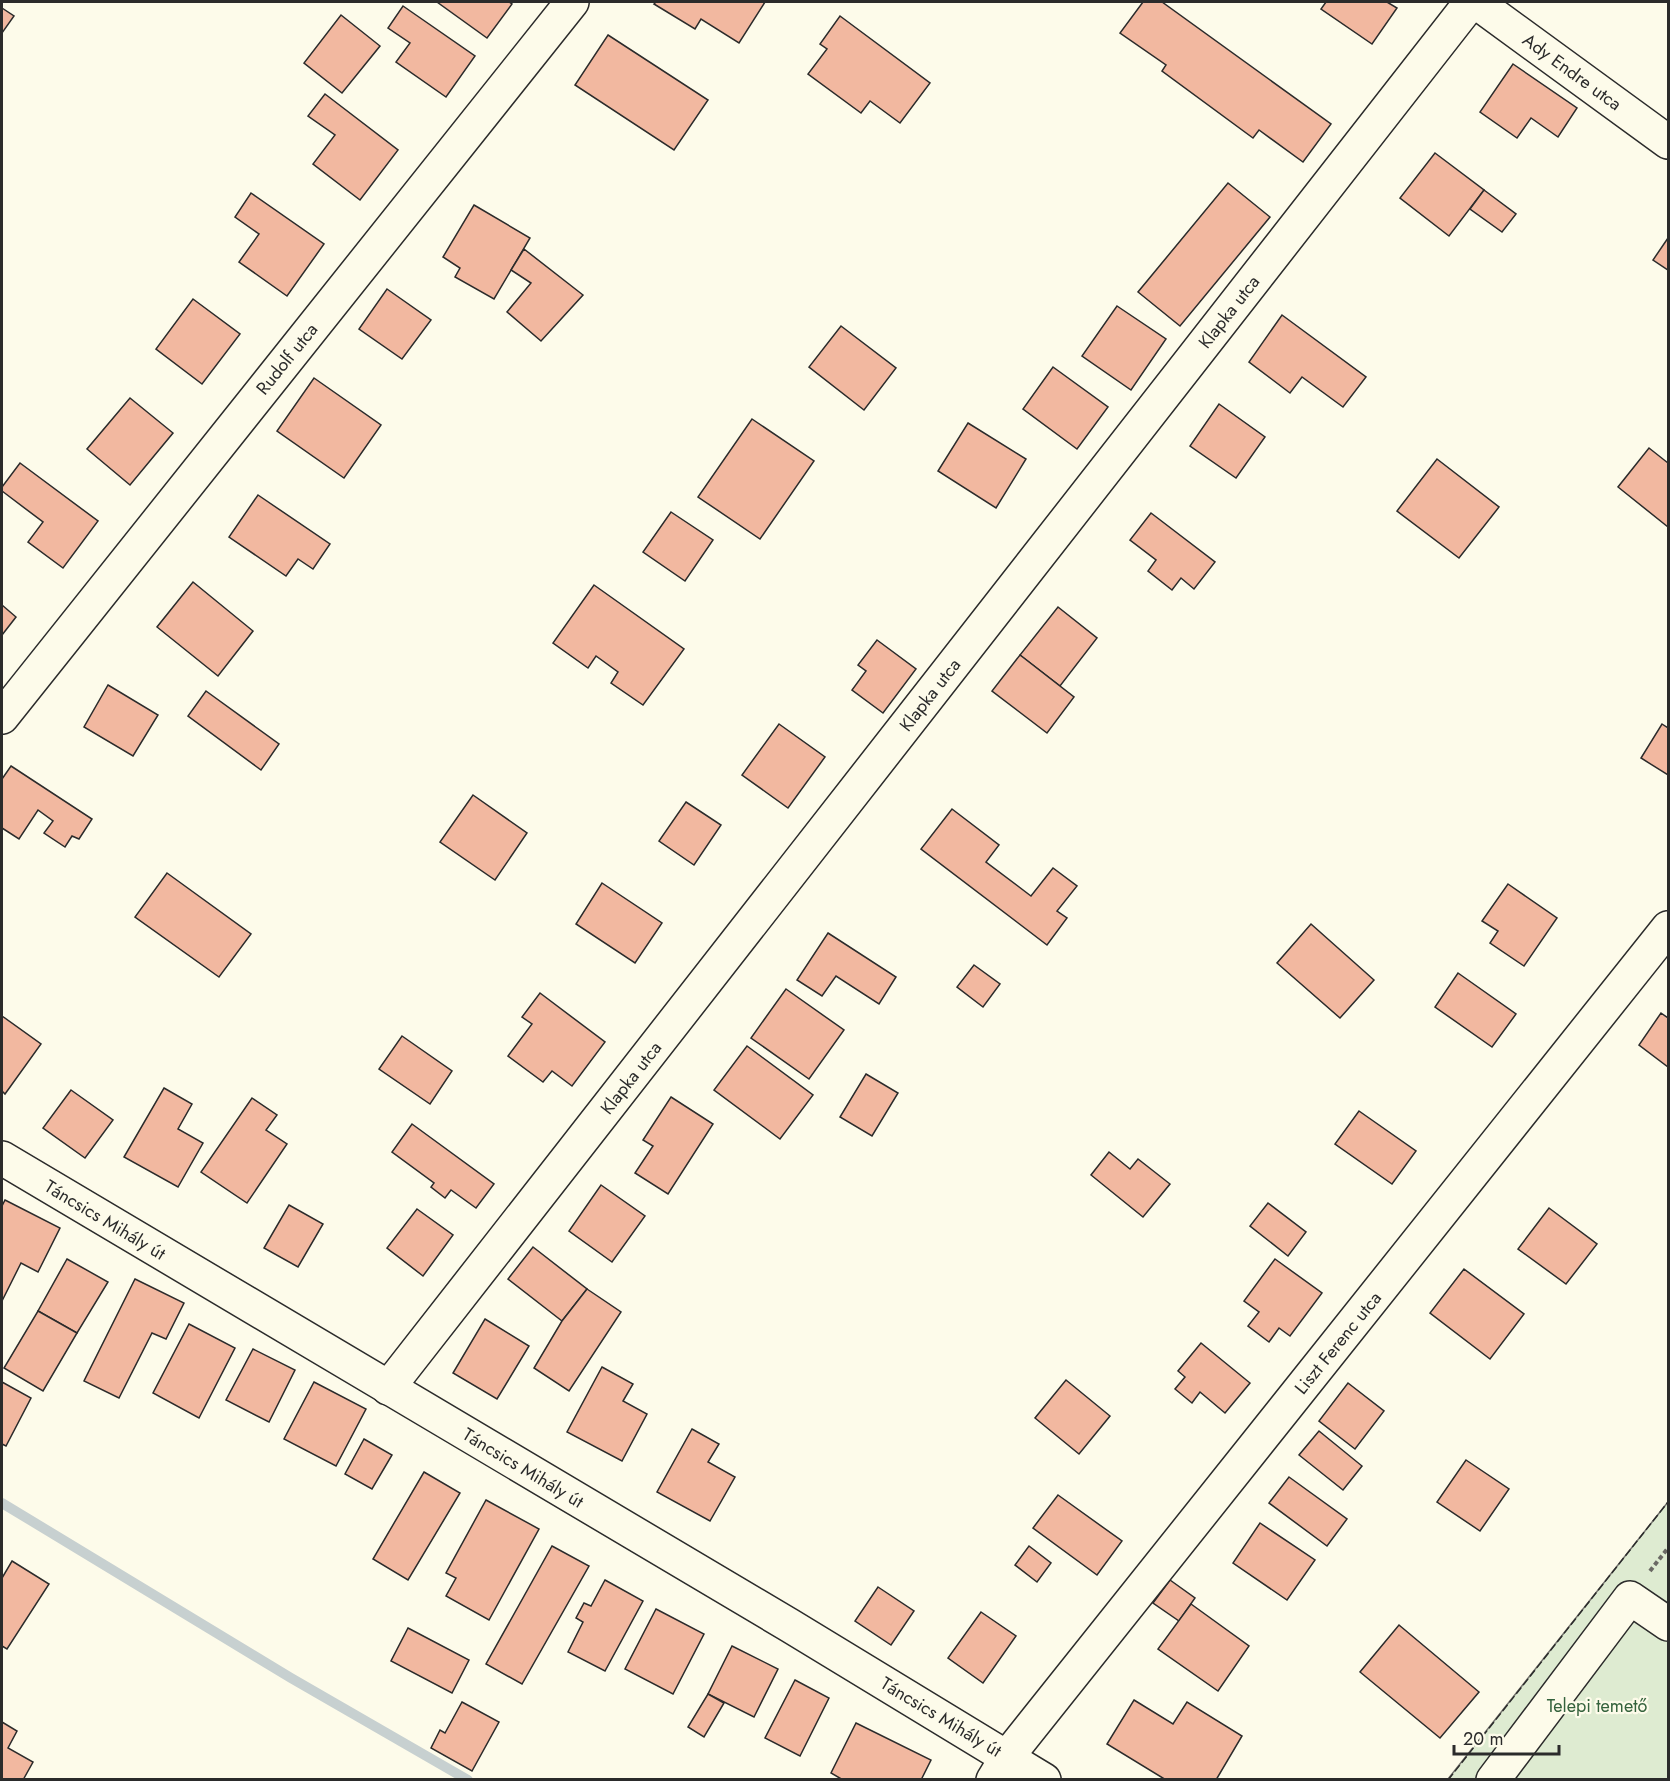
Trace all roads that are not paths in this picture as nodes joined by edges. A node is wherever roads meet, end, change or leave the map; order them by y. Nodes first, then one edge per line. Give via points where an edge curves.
1 (572, 2) edge
2 (1474, 2) edge
3 (1668, 142) edge
4 (2, 717) edge
5 (1668, 928) edge
6 (2, 1158) edge
7 (388, 1388) junction
8 (1668, 1624) edge
9 (1000, 1768) edge
10 (1044, 1779) edge
11 (1494, 1779) edge

1 - 4 street, Rudolf utca
2 - 3 street, Ady Endre utca
2 - 7 street, Klapka utca
5 - 9 street, Liszt Ferenc utca
6 - 7 street, Táncsics Mihály út
7 - 9 street, Táncsics Mihály út
8 - 11 street via 1630,1598
9 - 10 street, Táncsics Mihály út

